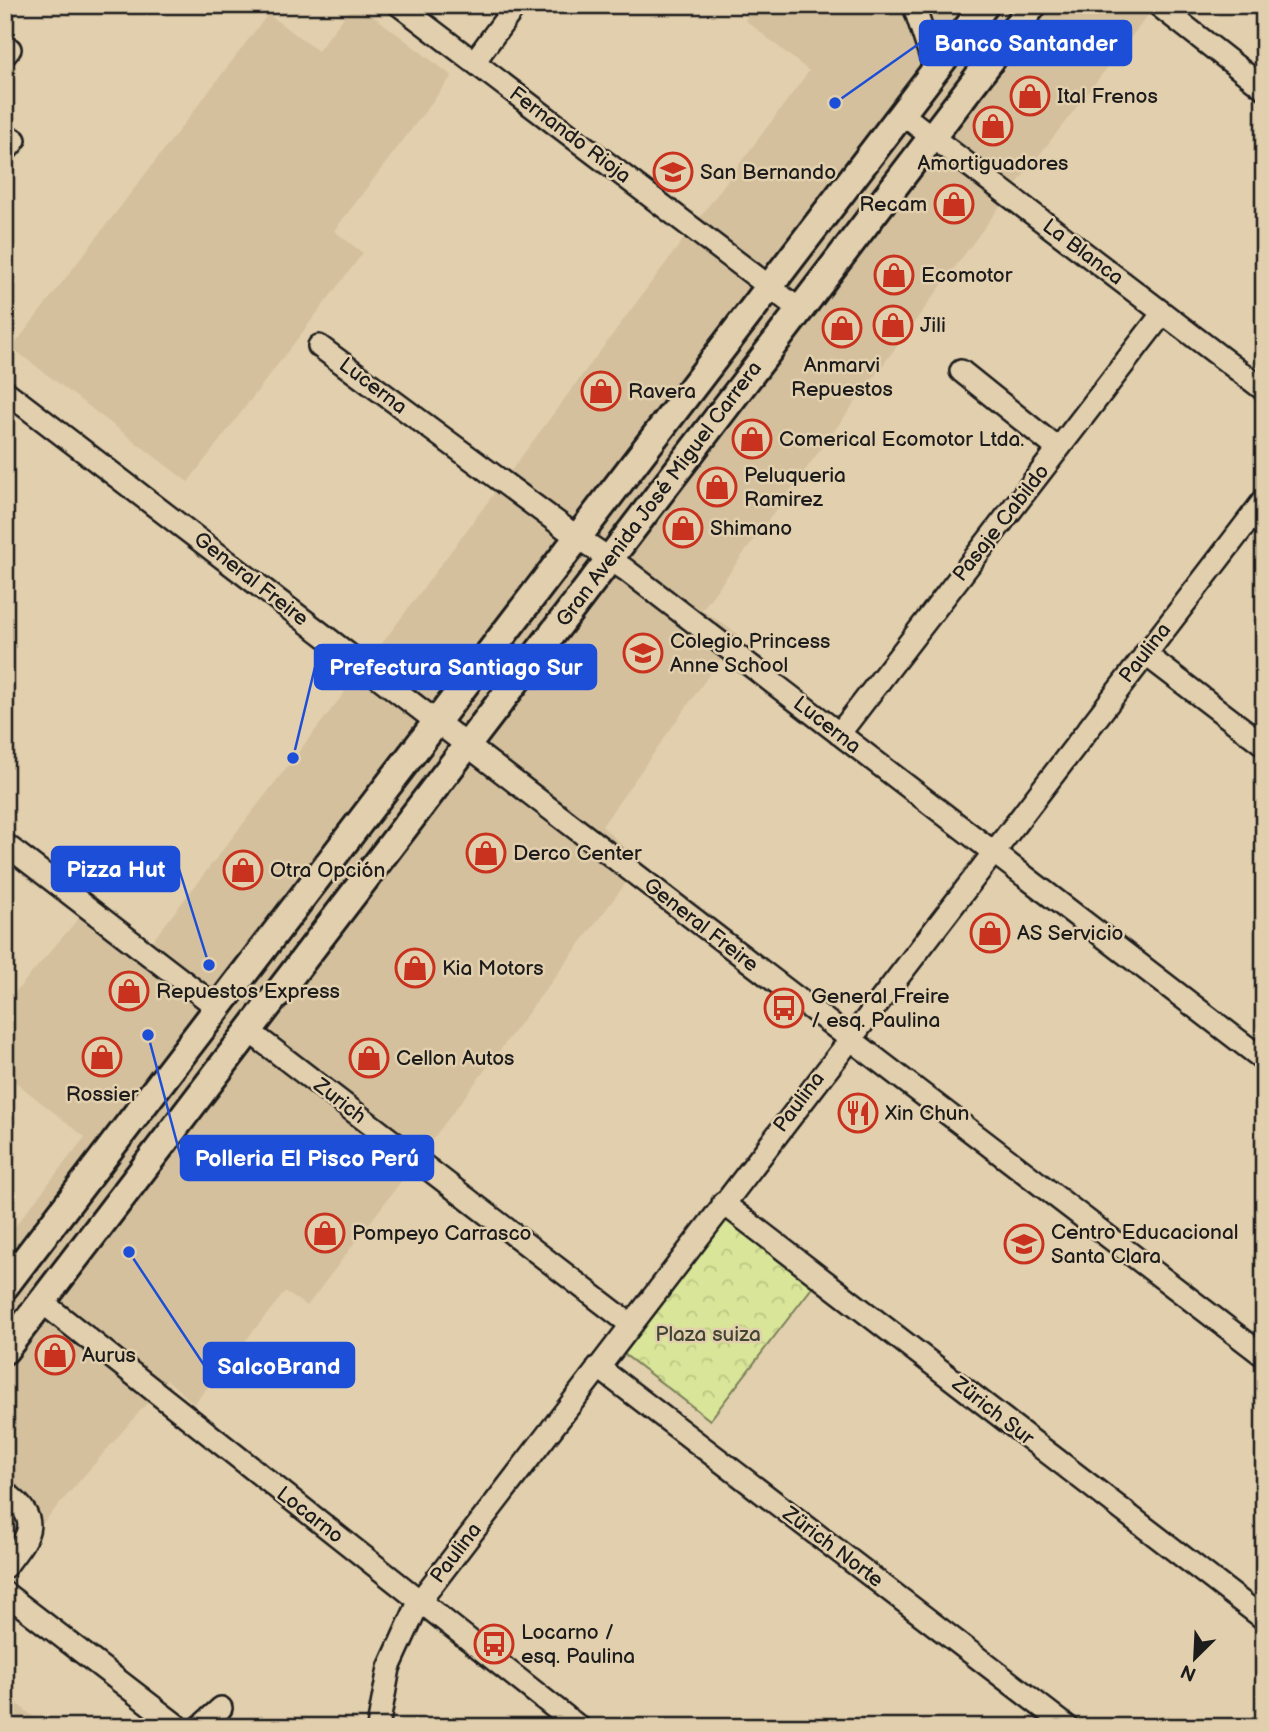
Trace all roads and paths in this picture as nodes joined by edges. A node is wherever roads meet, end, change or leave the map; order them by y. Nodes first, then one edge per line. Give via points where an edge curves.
1 (399, 5) edge
2 (516, 5) edge
3 (985, 5) edge
4 (1033, 5) edge
5 (1158, 5) edge
6 (915, 9) dead end
7 (474, 62) junction
8 (935, 70) junction
9 (1264, 88) edge
10 (902, 114) junction
11 (932, 138) junction
12 (769, 287) junction
13 (800, 310) junction
14 (1163, 313) junction
15 (319, 346) dead end
16 (961, 371) dead end
17 (1264, 390) edge
18 (5, 391) edge
19 (1058, 449) junction
20 (1264, 500) edge
21 (577, 537) junction
22 (610, 558) junction
23 (1145, 653) junction
24 (436, 721) junction
25 (839, 734) junction
26 (468, 745) junction
27 (1264, 745) edge
28 (5, 844) edge
29 (992, 851) junction
30 (218, 1008) junction
31 (249, 1031) junction
32 (848, 1038) junction
33 (1264, 1060) edge
34 (723, 1203) junction
35 (7, 1280) edge
36 (59, 1280) junction
37 (42, 1302) junction
38 (630, 1324) junction
39 (5, 1350) edge
40 (1264, 1356) edge
41 (598, 1367) junction
42 (5, 1492) edge
43 (5, 1567) edge
44 (5, 1593) edge
45 (419, 1602) junction
46 (1264, 1619) edge
47 (221, 1708) dead end
48 (179, 1727) edge
49 (200, 1727) edge
50 (378, 1727) edge
51 (579, 1727) edge
52 (1068, 1727) edge

1 - 7 street, Fernando Rioja
2 - 7 street
3 - 8 main road, Gran Avenida José Miguel Carrera
4 - 11 main road, Gran Avenida José Miguel Carrera
5 - 9 street
6 - 8 street
7 - 12 street, Fernando Rioja
8 - 10 main road, Gran Avenida José Miguel Carrera
10 - 11 street, La Blanca
10 - 12 main road, Gran Avenida José Miguel Carrera
11 - 13 main road, Gran Avenida José Miguel Carrera
11 - 14 street, La Blanca
12 - 13 street, Fernando Rioja
12 - 21 main road, Gran Avenida José Miguel Carrera
13 - 22 main road, Gran Avenida José Miguel Carrera
14 - 17 street, La Blanca
14 - 19 street, Pasaje Cabildo
15 - 21 street, Lucerna
16 - 19 street
18 - 24 street, General Freire
19 - 25 street, Pasaje Cabildo
20 - 23 street, Paulina
21 - 22 street, Lucerna
21 - 24 main road, Gran Avenida José Miguel Carrera
22 - 25 street, Lucerna
22 - 26 main road, Gran Avenida José Miguel Carrera
23 - 27 street
23 - 29 street, Paulina
24 - 26 street, General Freire
24 - 30 main road, Gran Avenida José Miguel Carrera
25 - 29 street, Lucerna
26 - 31 main road, Gran Avenida José Miguel Carrera
26 - 32 street, General Freire
28 - 30 street
29 - 32 street, Paulina
29 - 33 street, Lucerna
30 - 35 main road, Gran Avenida José Miguel Carrera
31 - 36 main road, Gran Avenida José Miguel Carrera
31 - 38 street, Zurich
32 - 34 street, Paulina
32 - 40 street, General Freire
34 - 38 street, Paulina
34 - 46 street, Zürich Sur
35 - 36 main road via 32,1285
36 - 37 main road, Gran Avenida José Miguel Carrera
37 - 39 main road, Gran Avenida José Miguel Carrera
37 - 45 street, Locarno
38 - 41 street, Paulina
41 - 45 street, Paulina
41 - 52 street, Zürich Norte
42 - 43 street via 27,1511 30,1524 25,1542
44 - 48 street
45 - 50 street, Paulina via 388,1668
45 - 51 street, Locarno
47 - 49 street

